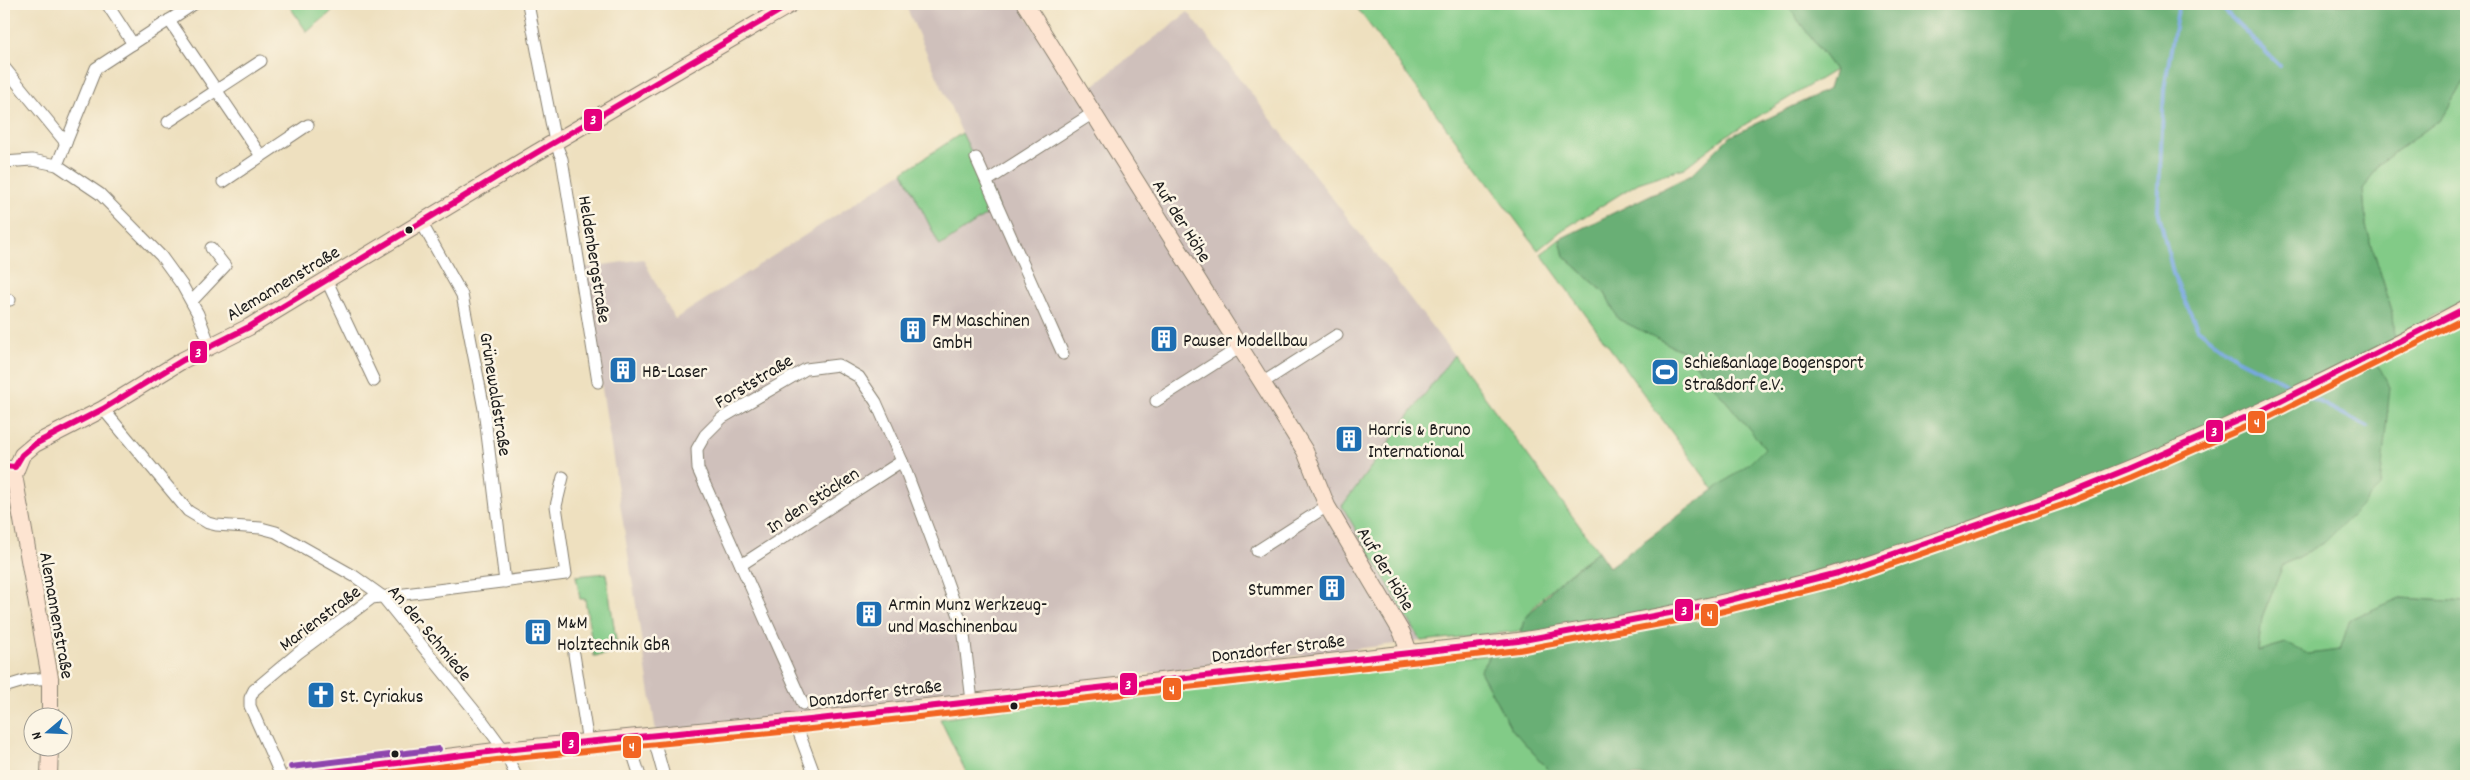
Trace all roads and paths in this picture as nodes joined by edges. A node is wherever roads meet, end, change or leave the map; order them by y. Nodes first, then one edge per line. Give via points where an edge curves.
1 (107, 4) edge
2 (194, 4) edge
3 (528, 4) edge
4 (792, 4) edge
5 (1025, 4) edge
6 (768, 11) edge
7 (169, 20) junction
8 (133, 44) junction
9 (261, 61) dead end
10 (4, 67) edge
11 (216, 91) junction
12 (1093, 112) junction
13 (168, 122) dead end
14 (308, 124) dead end
15 (554, 142) junction
16 (66, 143) junction
17 (261, 156) junction
18 (976, 158) dead end
19 (4, 162) edge
20 (57, 165) junction
21 (987, 181) junction
22 (223, 182) dead end
23 (421, 222) junction
24 (211, 248) dead end
25 (326, 280) junction
26 (192, 301) junction
27 (2466, 308) edge
28 (1337, 334) dead end
29 (210, 346) junction
30 (1239, 348) junction
31 (1063, 354) dead end
32 (374, 381) dead end
33 (598, 382) dead end
34 (1262, 383) junction
35 (1156, 401) dead end
36 (104, 409) junction
37 (902, 461) junction
38 (10, 466) edge
39 (563, 477) dead end
40 (1327, 506) junction
41 (1257, 551) dead end
42 (741, 566) junction
43 (505, 582) junction
44 (382, 596) junction
45 (1409, 652) junction
46 (574, 654) dead end
47 (50, 678) junction
48 (4, 687) edge
49 (972, 701) junction
50 (803, 704) dead end
51 (50, 708) edge
52 (795, 722) junction
53 (653, 736) junction
54 (628, 739) junction
55 (588, 743) junction
56 (504, 750) junction
57 (50, 758) edge
58 (49, 776) edge
59 (281, 776) edge
60 (292, 776) edge
61 (516, 776) edge
62 (640, 776) edge
63 (664, 776) edge
64 (815, 776) edge

1 - 8 street
2 - 7 street
3 - 15 street, Heldenbergstraße
4 - 6 main road, Alemannenstraße
5 - 12 main road, Auf der Höhe
6 - 15 main road, Alemannenstraße
7 - 8 street
7 - 11 street
8 - 16 street via 96,68
9 - 11 street
10 - 16 street
11 - 13 street
11 - 17 street
12 - 21 street
12 - 30 main road, Auf der Höhe
14 - 17 street
15 - 23 main road, Alemannenstraße
15 - 33 street, Heldenbergstraße via 562,160
16 - 20 street
17 - 22 street
18 - 21 street
19 - 20 street via 32,160
20 - 26 street via 100,194 128,221 160,256
21 - 31 street
23 - 25 main road, Alemannenstraße
23 - 43 street, Grünewaldstraße via 462,295 484,409
24 - 26 street via 225,266
25 - 29 main road, Alemannenstraße via 249,327
25 - 32 street
26 - 29 street
27 - 45 main road, Donzdorfer Straße via 2382,353 2202,439 1960,533 1813,581 1576,632
28 - 34 street
29 - 36 main road, Alemannenstraße
30 - 34 main road, Auf der Höhe
30 - 35 street
34 - 40 main road, Auf der Höhe via 1305,451
36 - 38 main road, Alemannenstraße via 35,444
36 - 44 street, An der Schmiede via 188,511 216,525 276,532 354,576
37 - 42 street, In den Stöcken
37 - 42 street, Forststraße via 876,402 859,377 838,365 806,368 722,418 705,434 697,449 698,469
37 - 49 street, Forststraße via 962,627
38 - 47 main road, Alemannenstraße
39 - 43 street, Marienstraße via 556,506 566,574
40 - 41 street
40 - 45 main road, Auf der Höhe via 1402,633
42 - 50 street, Forststraße
43 - 44 street, Marienstraße
44 - 56 street, An der Schmiede
44 - 59 street, Marienstraße via 359,605 254,690 250,706
45 - 49 main road, Donzdorfer Straße
46 - 55 street
47 - 48 street
47 - 51 main road, Alemannenstraße
49 - 52 main road, Donzdorfer Straße
52 - 53 main road, Donzdorfer Straße
52 - 64 street
53 - 54 main road, Donzdorfer Straße
53 - 63 street
54 - 55 main road, Donzdorfer Straße
54 - 62 street
55 - 56 main road, Donzdorfer Straße
56 - 60 main road, Donzdorfer Straße
56 - 61 street, An der Schmiede
57 - 58 main road

